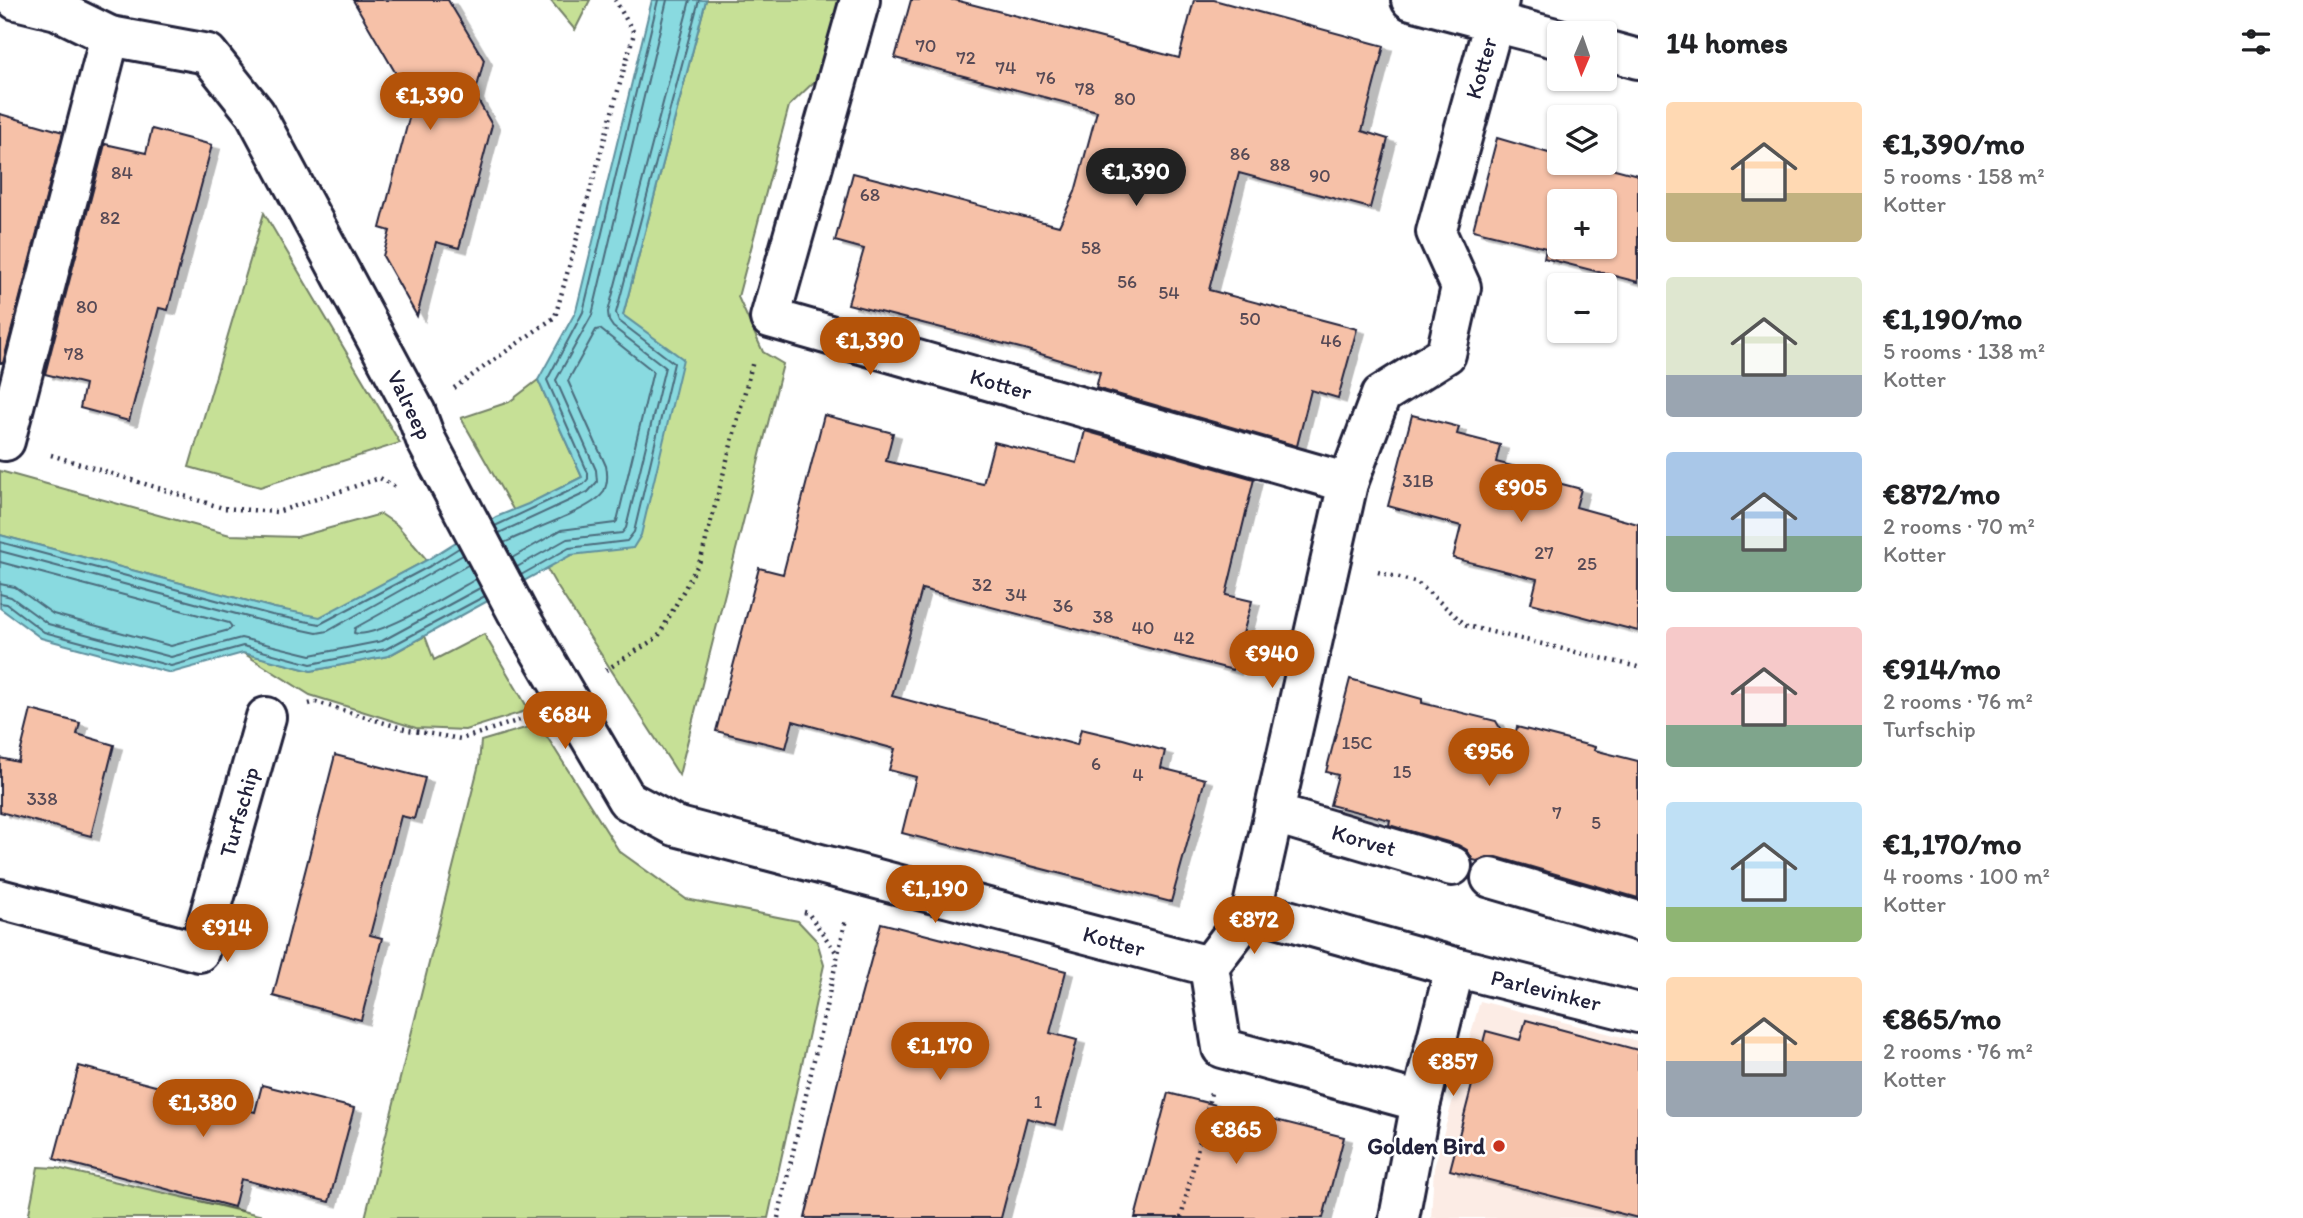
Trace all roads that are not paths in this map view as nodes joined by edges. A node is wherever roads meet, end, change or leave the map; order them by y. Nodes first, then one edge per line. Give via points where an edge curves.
1 (16, 0) edge
2 (860, 0) edge
3 (1411, 0) edge
4 (58, 5) edge
5 (1497, 11) edge
6 (1547, 34) edge
7 (110, 36) junction
8 (1617, 54) edge
9 (1638, 59) edge
10 (5, 441) road end
11 (1348, 482) junction
12 (266, 717) road end
13 (1275, 814) junction
14 (675, 826) joint
15 (1452, 866) dead end
16 (1491, 878) dead end
17 (0, 899) edge
18 (1252, 911) junction
19 (1638, 921) edge
20 (1209, 966) junction
21 (1455, 967) junction
22 (1638, 1013) edge
23 (1421, 1102) junction
24 (1399, 1218) edge

1 - 4 street, Valreep
2 - 11 street, Kotter via 770,318
3 - 5 street, Kotter
4 - 7 street, Valreep
5 - 6 street
5 - 11 street, Kotter via 1436,232 1461,287 1446,354 1381,395
7 - 10 street
7 - 14 street, Valreep via 208,54 255,113 517,612 627,800
8 - 9 street
11 - 13 street, Kotter
12 - 17 street, Turfschip via 200,951
13 - 15 street, Korvet
13 - 18 street, Kotter
14 - 20 street, Kotter
16 - 19 street
18 - 20 street, Kotter
18 - 21 street
20 - 23 street via 1222,1048
21 - 22 street, Parlevinker
21 - 23 street
23 - 24 street

